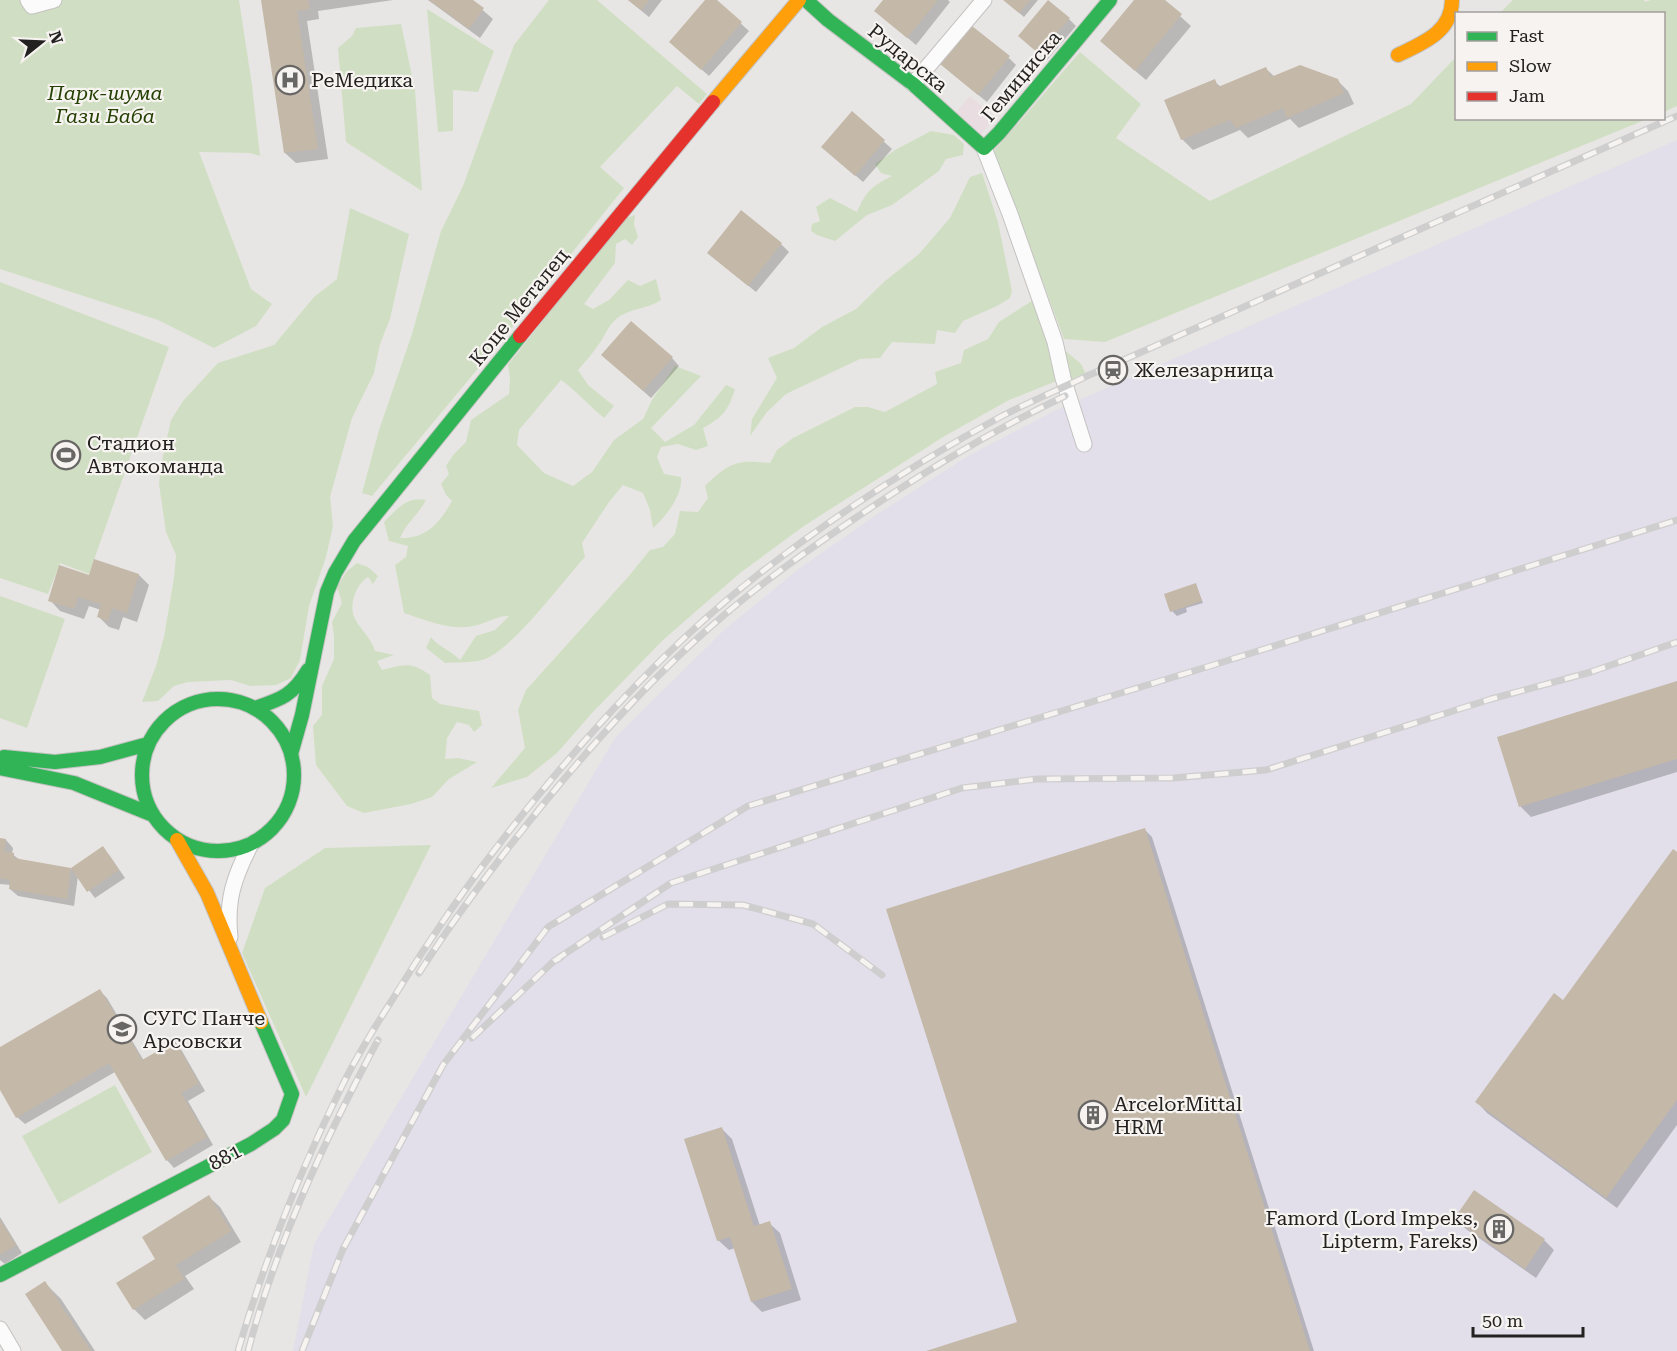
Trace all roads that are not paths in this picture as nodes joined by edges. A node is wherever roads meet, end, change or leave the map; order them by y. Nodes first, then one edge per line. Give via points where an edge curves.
1 (28, 0) edge
2 (54, 0) edge
3 (799, 0) edge
4 (806, 0) edge
5 (984, 0) edge
6 (1110, 0) edge
7 (1452, 0) edge
8 (1398, 56) dead end
9 (913, 84) junction
10 (984, 148) junction
11 (1084, 444) dead end
12 (313, 662) junction
13 (255, 708) junction
14 (148, 744) junction
15 (291, 754) junction
16 (0, 756) edge
17 (0, 768) edge
18 (153, 814) junction
19 (177, 840) junction
20 (251, 844) junction
21 (231, 949) junction
22 (0, 1275) edge
23 (0, 1329) edge
24 (13, 1351) edge

1 - 2 street via 32,6
3 - 12 street, Коце Металец via 354,541 327,592
4 - 9 street, Рударска
5 - 9 street
6 - 10 street, Гемиџиска
7 - 8 street via 1454,8 1449,20 1434,38
9 - 10 street, Рударска
10 - 11 street via 1055,342
12 - 13 street, Коце Металец via 293,693
12 - 15 street, Коце Металец
13 - 14 street via 235,700 193,702 174,712
13 - 15 street via 278,727
14 - 16 street via 55,762
14 - 18 street via 142,780
15 - 20 street via 294,775 289,803 274,828
17 - 18 street via 74,783
18 - 19 street
19 - 20 street via 214,851
19 - 21 street, 881 via 207,893
20 - 21 street, 881 via 230,893
21 - 22 street, 881 via 292,1094 289,1113 280,1125 251,1144
23 - 24 street

